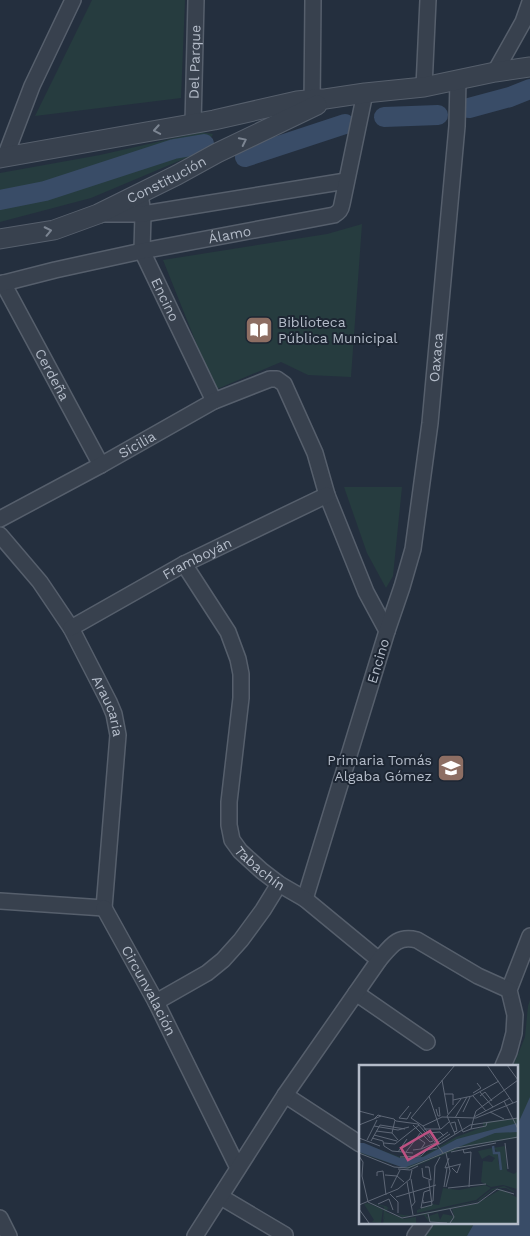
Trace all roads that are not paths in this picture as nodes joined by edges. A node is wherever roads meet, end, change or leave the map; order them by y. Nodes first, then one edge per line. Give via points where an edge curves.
1 (73, 0) edge
2 (196, 0) edge
3 (313, 0) edge
4 (428, 0) edge
5 (530, 2) edge
6 (526, 22) edge
7 (530, 67) edge
8 (496, 72) junction
9 (458, 79) junction
10 (424, 87) junction
11 (365, 94) junction
12 (317, 102) junction
13 (214, 120) junction
14 (193, 124) junction
15 (217, 153) junction
16 (2, 157) edge
17 (346, 181) junction
18 (140, 193) junction
19 (98, 214) junction
20 (143, 214) junction
21 (0, 240) edge
22 (142, 252) junction
23 (2, 283) edge
24 (276, 379) joint
25 (214, 401) junction
26 (101, 464) junction
27 (327, 494) junction
28 (0, 519) edge
29 (0, 535) edge
30 (184, 564) junction
31 (71, 628) junction
32 (387, 631) junction
33 (279, 884) junction
34 (305, 899) junction
35 (0, 901) edge
36 (104, 908) junction
37 (530, 936) edge
38 (379, 960) junction
39 (509, 990) junction
40 (356, 993) junction
41 (156, 1002) junction
42 (427, 1042) dead end
43 (503, 1065) edge
44 (285, 1095) junction
45 (359, 1143) edge
46 (238, 1168) junction
47 (221, 1197) junction
48 (0, 1218) edge
49 (424, 1224) edge
50 (285, 1235) edge
51 (9, 1236) edge
52 (195, 1236) edge
53 (415, 1236) edge

1 - 16 street
2 - 14 street, Del Parque
3 - 12 street
4 - 10 street
5 - 6 street
6 - 8 street
7 - 8 street, Constitución
8 - 9 street, Constitución
9 - 10 street, Constitución
9 - 32 street, Oaxaca via 457,126 430,423 413,549
10 - 11 street, Constitución
11 - 12 street, Constitución
11 - 17 street, Álamo
12 - 13 street, Constitución via 297,101
15 -> 12 street, Constitución
13 - 14 street, Constitución
13 - 15 street via 222,131
14 -> 16 street, Constitución
15 - 18 street, Constitución
17 - 20 street
17 - 22 street, Álamo via 341,210 334,216
18 - 19 street, Constitución
18 - 20 street, Encino
19 - 20 street
21 -> 19 street, Constitución via 54,230
20 - 22 street, Encino
22 - 23 street, Álamo
22 - 25 street, Encino
23 - 26 street, Cerdeña
24 - 25 street, Sicilia
24 - 27 street, Encino via 284,384 315,452
25 - 26 street, Sicilia
26 - 28 street, Sicilia
27 - 30 street, Framboyán
27 - 32 street, Encino via 366,592
29 - 31 street, Araucaria via 40,582
30 - 31 street, Framboyán
30 - 33 street, Tabachín via 228,632 241,674 229,802 232,840 240,851
31 - 36 street, Araucaria via 109,702 118,735
32 - 34 street, Encino
33 - 34 street, Tabachín
33 - 41 street via 241,940 223,960 207,973
34 - 38 street, Tabachín
35 - 36 street
36 - 41 street, Circunvalación
37 - 39 street
38 - 39 street via 392,944 410,938
38 - 40 street
39 - 43 street via 515,1015 514,1033
40 - 42 street
40 - 44 street
41 - 46 street, Circunvalación
44 - 45 street
44 - 46 street
46 - 47 street
47 - 50 street
47 - 52 street
48 - 51 street
49 - 53 street

